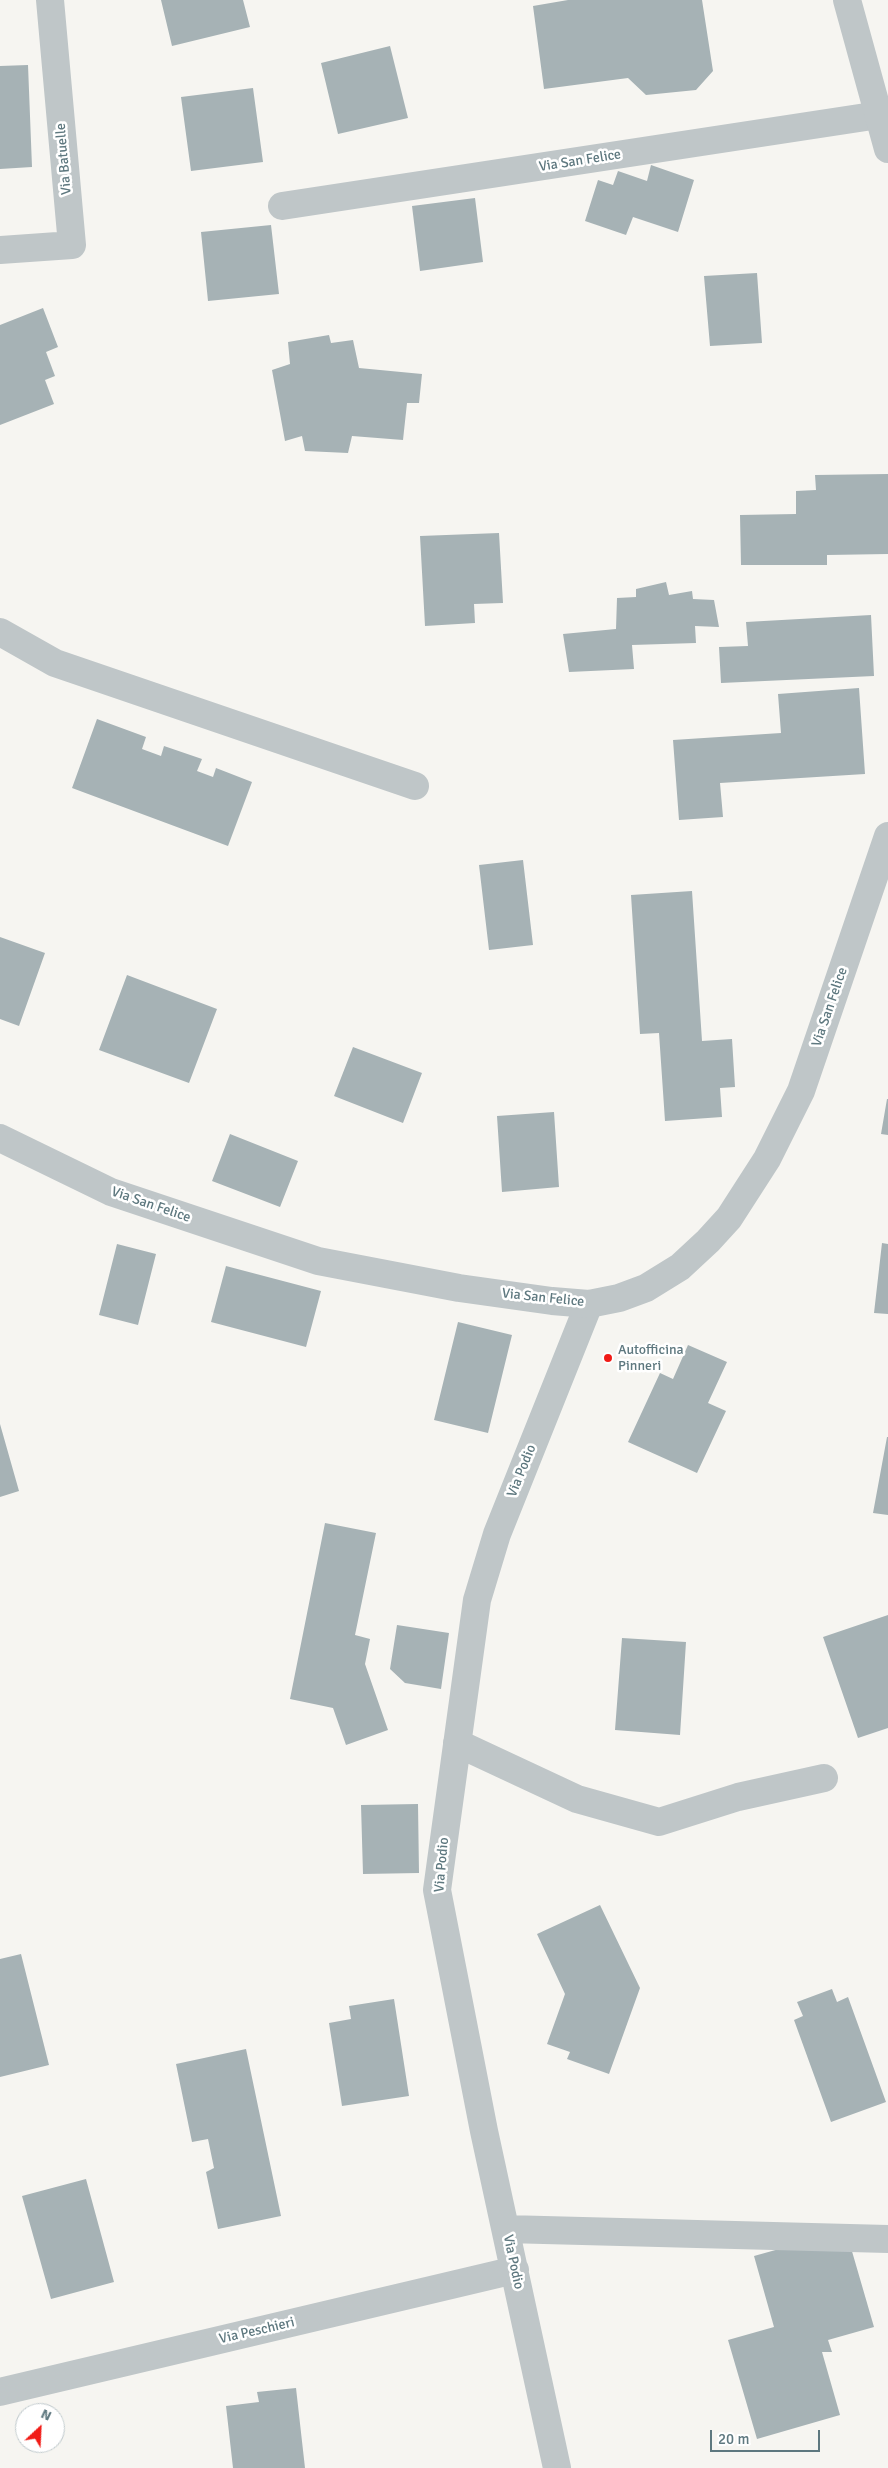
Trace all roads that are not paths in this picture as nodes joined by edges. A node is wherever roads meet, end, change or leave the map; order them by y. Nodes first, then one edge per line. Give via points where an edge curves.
1 (50, 0) edge
2 (846, 0) edge
3 (879, 115) junction
4 (888, 149) edge
5 (282, 206) dead end
6 (0, 250) edge
7 (0, 632) edge
8 (415, 786) dead end
9 (888, 836) edge
10 (0, 1138) edge
11 (589, 1304) junction
12 (457, 1743) junction
13 (824, 1778) dead end
14 (506, 2228) junction
15 (888, 2239) edge
16 (515, 2270) junction
17 (0, 2392) edge
18 (557, 2468) edge

1 - 6 street, Via Batuelle via 72,246
2 - 3 street
3 - 4 street
3 - 5 street, Via San Felice
7 - 8 street via 55,664
9 - 11 street, Via San Felice via 801,1091 753,1182 729,1218 680,1267 646,1288
10 - 11 street, Via San Felice via 111,1192 318,1261 459,1288
11 - 12 street, Via Podio via 497,1534 477,1600
12 - 13 street via 577,1798 658,1822 738,1797
12 - 14 street, Via Podio via 437,1890
14 - 15 street
14 - 16 street, Via Podio
16 - 17 street, Via Peschieri
16 - 18 street, Via Podio

